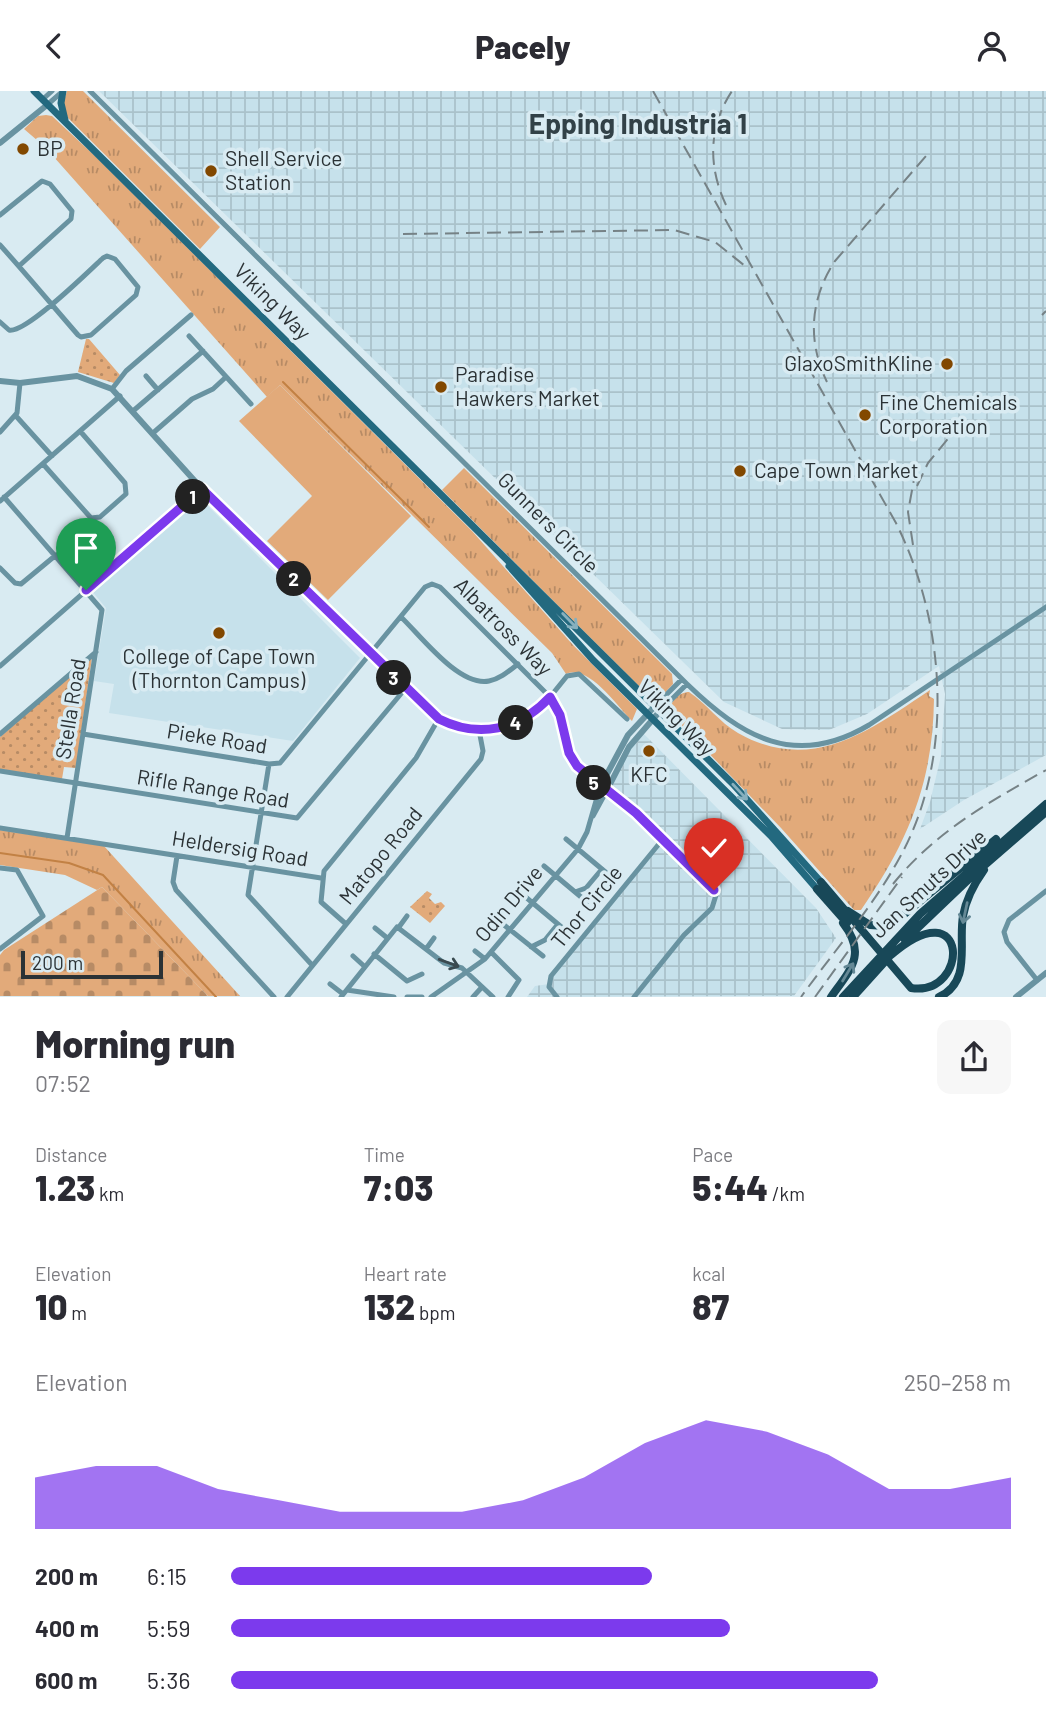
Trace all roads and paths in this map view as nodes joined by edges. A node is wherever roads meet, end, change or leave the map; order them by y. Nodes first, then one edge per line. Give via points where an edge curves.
1 (34, 91) edge
2 (52, 91) edge
3 (63, 91) edge
4 (91, 92) edge
5 (43, 105) junction
6 (67, 124) junction
7 (0, 143) edge
8 (0, 215) edge
9 (0, 245) edge
10 (19, 266) junction
11 (51, 304) junction
12 (191, 315) dead end
13 (1, 324) edge
14 (189, 336) dead end
15 (203, 351) junction
16 (146, 376) dead end
17 (226, 377) junction
18 (0, 381) edge
19 (20, 383) junction
20 (112, 389) junction
21 (158, 390) junction
22 (120, 396) junction
23 (251, 404) dead end
24 (133, 411) junction
25 (16, 416) junction
26 (80, 431) junction
27 (0, 432) edge
28 (153, 433) junction
29 (52, 456) junction
30 (43, 464) junction
31 (202, 489) junction
32 (2, 499) edge
33 (486, 539) junction
34 (56, 555) junction
35 (0, 568) edge
36 (432, 584) joint
37 (86, 590) junction
38 (1046, 607) edge
39 (401, 617) junction
40 (96, 652) junction
41 (370, 654) junction
42 (518, 664) junction
43 (0, 666) edge
44 (682, 679) junction
45 (687, 684) junction
46 (405, 689) junction
47 (550, 697) junction
48 (658, 708) junction
49 (649, 717) junction
50 (439, 719) junction
51 (626, 719) dead end
52 (479, 730) junction
53 (0, 734) edge
54 (83, 734) junction
55 (269, 764) junction
56 (0, 771) edge
57 (76, 783) junction
58 (603, 790) junction
59 (1046, 804) edge
60 (1046, 812) edge
61 (261, 813) junction
62 (1033, 814) junction
63 (0, 828) edge
64 (67, 838) junction
65 (566, 839) dead end
66 (663, 839) junction
67 (578, 849) junction
68 (997, 854) junction
69 (177, 856) junction
70 (544, 866) dead end
71 (0, 867) edge
72 (252, 867) junction
73 (603, 869) junction
74 (610, 875) dead end
75 (555, 876) junction
76 (321, 878) junction
77 (819, 886) junction
78 (1046, 891) edge
79 (575, 892) junction
80 (522, 894) dead end
81 (587, 902) dead end
82 (533, 903) junction
83 (407, 916) dead end
84 (848, 920) junction
85 (499, 921) dead end
86 (346, 924) junction
87 (558, 924) junction
88 (399, 927) junction
89 (375, 928) dead end
90 (511, 930) junction
91 (565, 930) dead end
92 (386, 937) junction
93 (434, 938) dead end
94 (531, 947) junction
95 (0, 949) edge
96 (426, 949) junction
97 (475, 951) dead end
98 (492, 953) junction
99 (374, 954) junction
100 (891, 955) junction
101 (353, 956) dead end
102 (542, 956) dead end
103 (485, 959) junction
104 (312, 965) junction
105 (364, 966) junction
106 (890, 971) junction
107 (1046, 973) edge
108 (422, 974) dead end
109 (467, 974) junction
110 (1037, 980) junction
111 (330, 983) dead end
112 (482, 987) junction
113 (344, 993) edge
114 (367, 995) edge
115 (377, 995) edge
116 (274, 996) edge
117 (287, 996) edge
118 (394, 996) edge
119 (407, 996) edge
120 (422, 996) edge
121 (431, 996) edge
122 (474, 996) edge
123 (493, 996) edge
124 (508, 996) edge
125 (557, 996) edge
126 (634, 996) edge
127 (831, 996) edge
128 (842, 996) edge
129 (853, 996) edge
130 (915, 996) edge
131 (939, 996) edge
132 (1018, 996) edge

1 - 5 main road, Viking Way
2 - 5 street
3 - 5 street
3 - 6 main road via 61,106
4 - 44 street, Gunners Circle
5 - 6 main road, Viking Way
5 - 7 street
6 - 33 main road, Viking Way
8 - 10 street via 42,181 50,184 72,211 68,223
9 - 10 street
10 - 11 street
11 - 11 street via 84,337 138,291 137,285 115,259 105,257
11 - 13 street via 19,331
12 - 20 street
14 - 15 street
15 - 17 street
15 - 21 street
16 - 21 street
17 - 23 street
17 - 28 street
18 - 19 street
19 - 20 street via 77,376
19 - 25 street
20 - 22 street
21 - 24 street
22 - 24 street
22 - 26 street
24 - 28 street
25 - 27 street
25 - 29 street
26 - 29 street
26 - 30 street via 128,487 126,494 100,517 87,516
28 - 31 street
29 - 30 street
30 - 32 street
31 - 37 street
31 - 41 street
32 - 34 street, Stella Road
33 -> 48 main road, Viking Way
33 - 49 main road, Viking Way via 536,599
34 - 35 street via 21,585
34 - 37 street, Stella Road
36 - 39 street, Pieke Road
36 - 42 street, Albatross Way
37 - 40 street, Stella Road via 102,610
37 - 43 street
38 - 45 street, Gunners Circle via 853,733 831,741 804,745 772,742 742,730
39 - 41 street, Pieke Road
39 - 42 street via 469,679 492,680
40 - 53 street
40 - 54 street, Stella Road
41 - 46 street
41 - 55 street, Pieke Road via 283,761
42 - 47 street, Albatross Way
44 - 45 street, Gunners Circle
44 - 48 street, Odin Drive
45 - 48 street, Odin Drive
46 - 50 street
46 - 61 street, Rifle Range Road via 301,816
47 - 51 street via 567,677 579,674
47 - 52 street via 517,723
47 - 58 street via 572,759
48 - 49 street, Odin Drive
48 -> 77 main road, Viking Way via 742,793
49 - 58 street, Odin Drive via 628,735
49 - 77 main road, Viking Way
50 - 52 street
50 - 76 street, Heldersig Road via 416,758
52 - 86 street, Matopo Road via 482,757
54 - 55 street, Pieke Road
54 - 57 street, Stella Road
55 - 61 street
56 - 57 street, Rifle Range Road
57 - 61 street, Rifle Range Road
57 - 64 street, Stella Road
58 - 66 street
58 - 67 street, Odin Drive
59 - 62 main road, Jan Smuts Drive
60 - 68 main road, Jan Smuts Drive
61 - 72 street
62 - 84 main road via 896,921 885,926
62 - 128 main road, Jan Smuts Drive via 928,906
63 - 64 street, Heldersig Road
64 - 69 street, Heldersig Road
65 - 67 street
66 - 125 street, Thor Circle via 551,976 549,987
66 - 126 street via 712,888 716,901
67 - 73 street
67 - 75 street, Odin Drive
68 - 100 main road, Jan Smuts Drive
68 -> 131 main road via 965,906 957,980
69 - 72 street, Heldersig Road
69 - 116 street via 173,885
70 - 75 street
71 - 95 street via 17,870 43,916
72 - 76 street, Heldersig Road
72 - 104 street via 250,898
73 - 74 street
73 - 79 street via 586,888
75 - 79 street
75 - 82 street, Odin Drive
76 - 86 street via 322,904
77 - 84 main road
78 - 110 street via 1009,921 1004,932
79 - 81 street
80 - 82 street
82 - 87 street
82 - 90 street, Odin Drive
83 - 88 street
84 - 106 main road
127 -> 84 main road via 853,966 855,944
85 - 90 street
86 - 104 street, Matopo Road
87 - 91 street
87 - 94 street via 545,940
88 - 92 street
88 - 96 street
89 - 92 street
90 - 94 street
90 - 98 street, Odin Drive
92 - 99 street
93 - 96 street
94 - 102 street
96 -> 109 street
97 - 103 street
98 - 103 street, Odin Drive
98 - 124 street via 519,980
99 - 105 street
99 - 108 street via 407,981
100 - 106 main road via 912,939 929,935 944,940 955,960 948,983 928,993 911,988
100 - 129 main road, Jan Smuts Drive
101 - 105 street
103 - 109 street, Odin Drive
104 - 117 street, Matopo Road
105 - 113 street
106 - 130 main road via 902,989
107 - 110 street
109 - 112 street
109 - 121 street, Odin Drive
110 - 132 street
111 - 113 street
112 - 122 street
112 - 123 street
113 - 114 street
114 - 115 street
115 - 118 street
119 - 120 street

